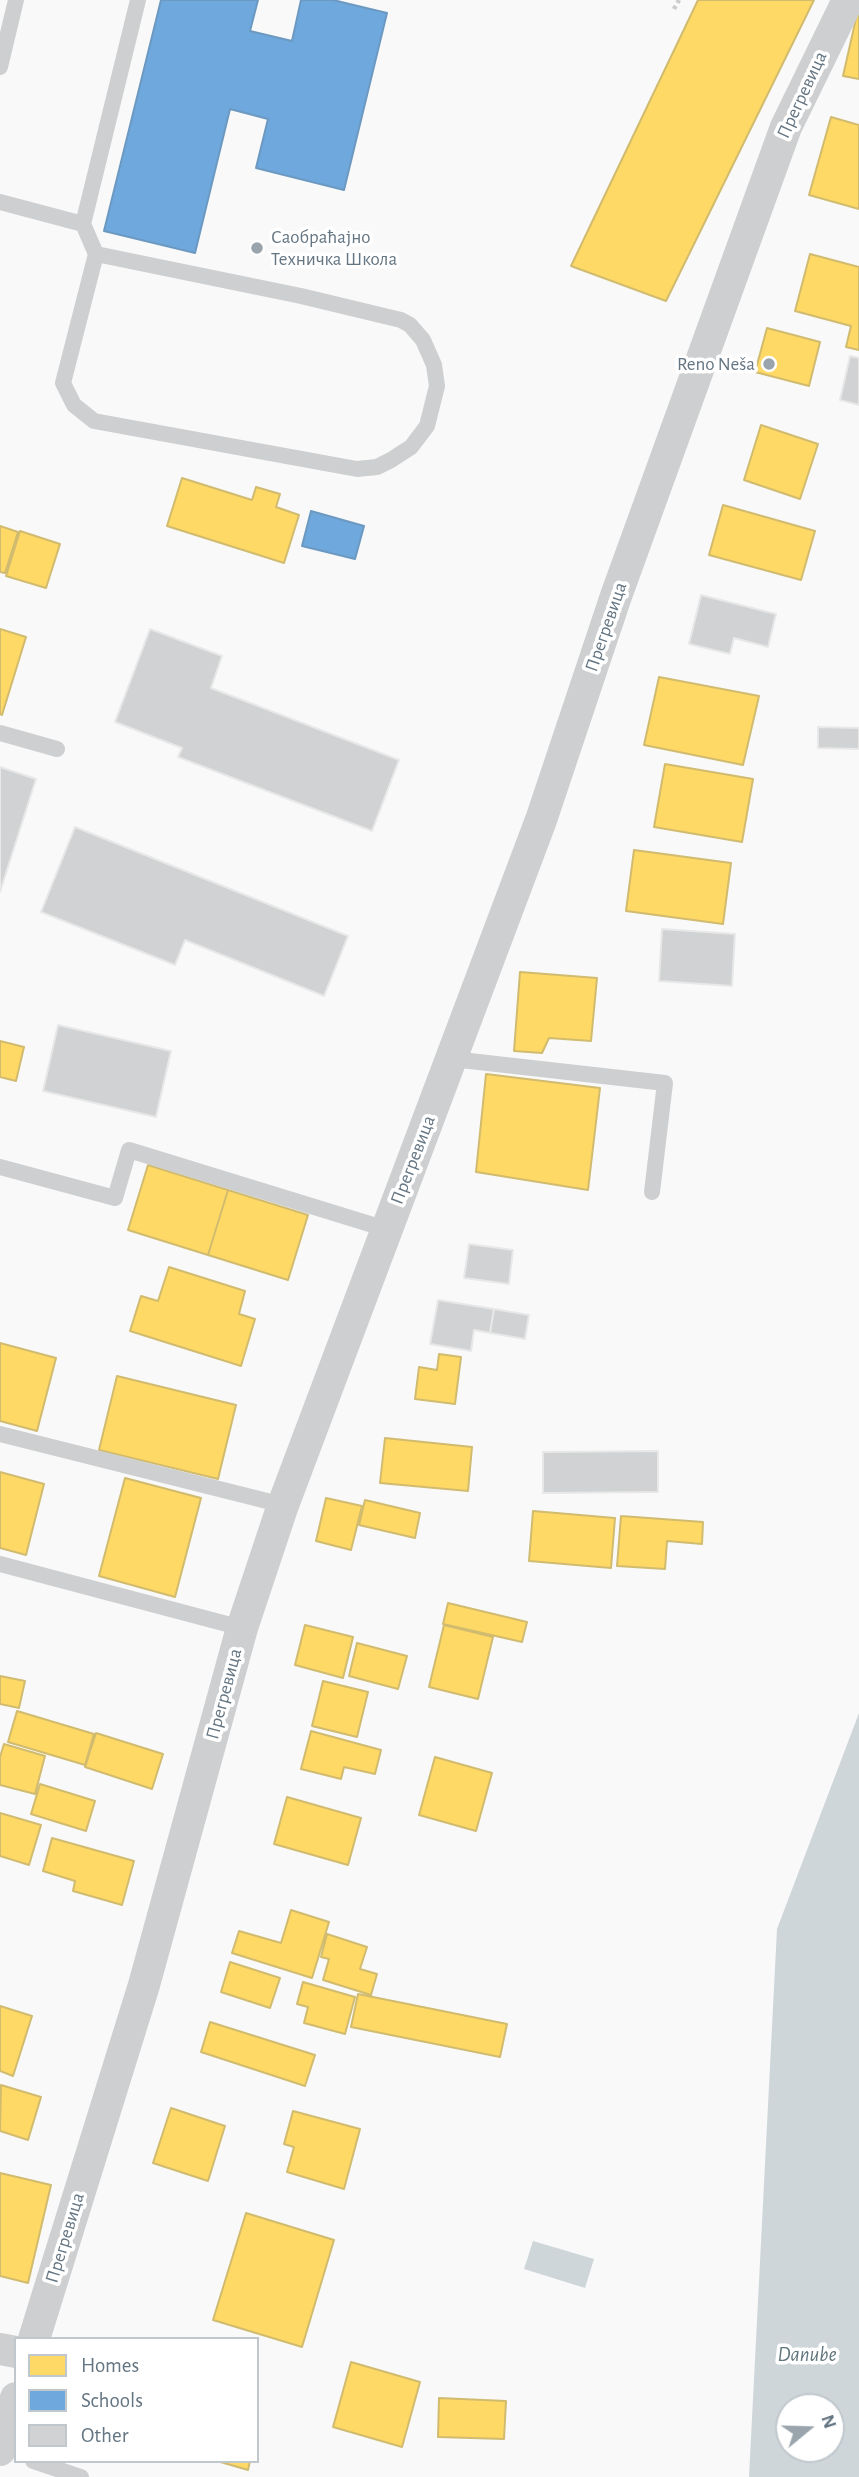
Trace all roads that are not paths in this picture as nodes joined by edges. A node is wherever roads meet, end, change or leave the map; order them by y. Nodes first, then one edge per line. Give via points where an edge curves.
1 (16, 0) edge
2 (138, 0) edge
3 (848, 0) edge
4 (0, 66) edge
5 (0, 202) edge
6 (83, 224) junction
7 (96, 254) junction
8 (0, 733) edge
9 (57, 749) dead end
10 (452, 1059) junction
11 (0, 1167) edge
12 (652, 1192) dead end
13 (386, 1229) junction
14 (0, 1434) edge
15 (283, 1505) junction
16 (0, 1564) edge
17 (242, 1628) junction
18 (35, 2337) edge
19 (14, 2404) edge
20 (0, 2450) edge
21 (39, 2463) edge
22 (81, 2477) edge

1 - 4 lane
2 - 6 lane
3 - 10 street, Прегревица via 782,138
5 - 6 lane
6 - 7 lane
7 - 7 lane via 63,383 74,405 94,421 357,469 391,460 411,447 427,426 436,386 434,365 423,340 401,320
8 - 9 lane
10 - 12 lane via 665,1083
10 - 13 street, Прегревица
11 - 13 lane via 115,1198 130,1150
13 - 15 street, Прегревица
14 - 15 lane
15 - 17 street, Прегревица
16 - 17 lane
17 - 18 street, Прегревица via 144,1985
19 - 20 street
21 - 22 lane

